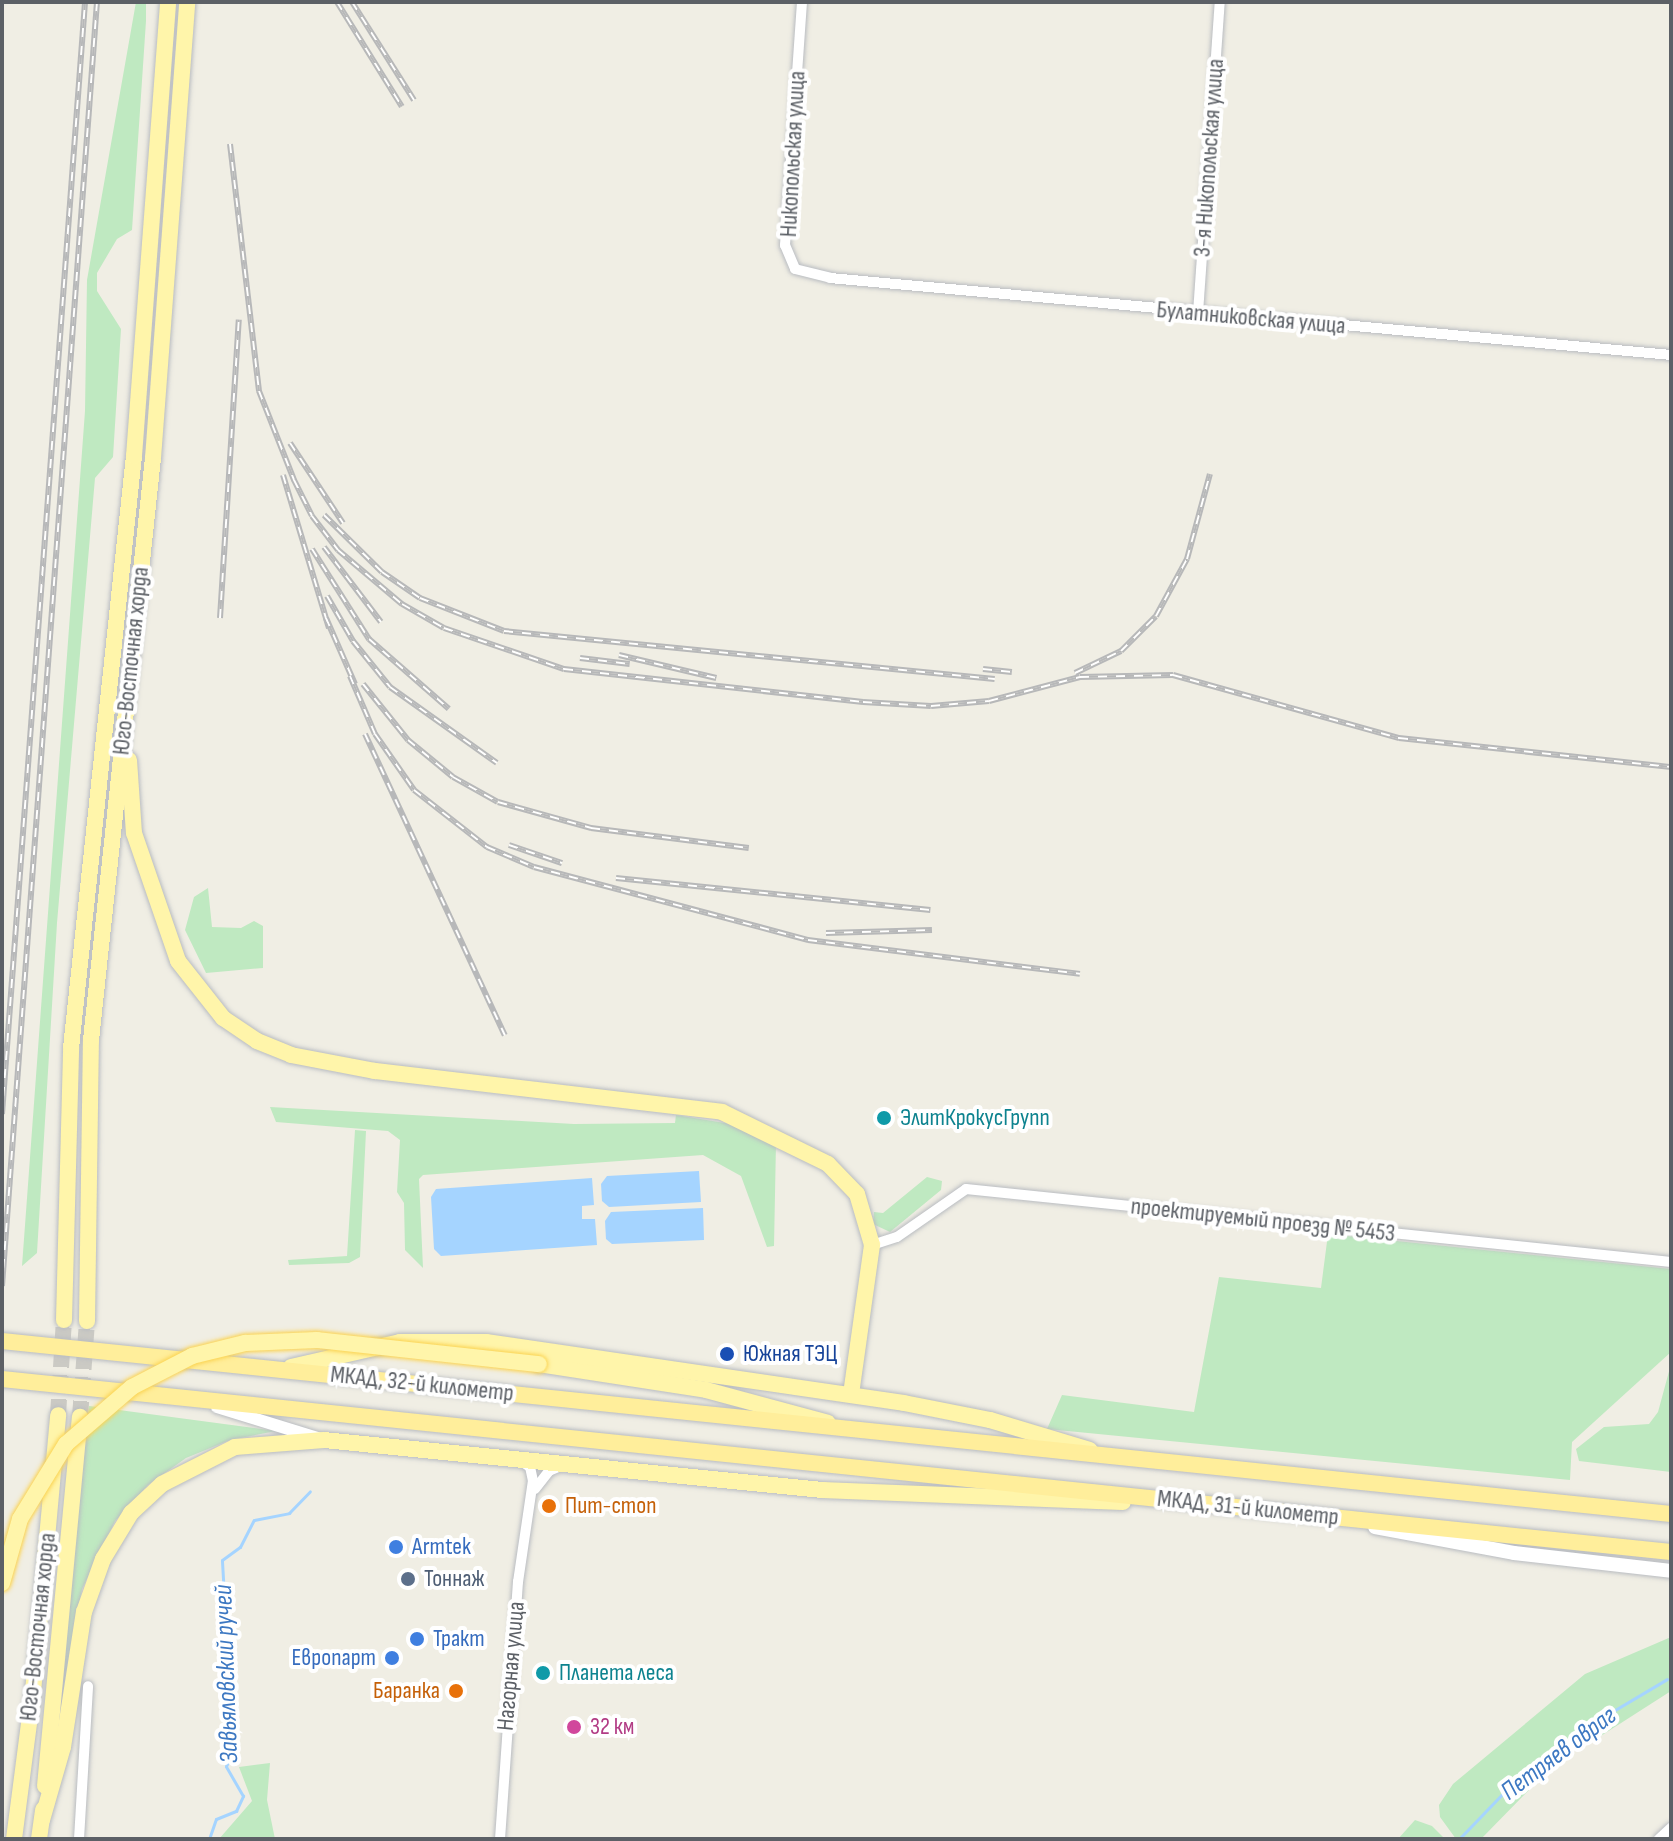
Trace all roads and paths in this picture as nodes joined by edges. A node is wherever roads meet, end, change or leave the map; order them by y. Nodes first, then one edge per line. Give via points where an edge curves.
1 (168, 2) edge
2 (187, 2) edge
3 (802, 2) edge
4 (1220, 2) edge
5 (830, 278) joint
6 (1198, 313) junction
7 (1671, 355) edge
8 (127, 699) junction
9 (872, 1245) junction
10 (1671, 1262) edge
11 (64, 1320) tunnel mouth
12 (87, 1321) tunnel mouth
13 (2, 1341) edge
14 (269, 1369) junction
15 (2, 1379) edge
16 (851, 1394) junction
17 (188, 1397) junction
18 (58, 1415) tunnel mouth
19 (80, 1417) tunnel mouth
20 (841, 1427) junction
21 (324, 1440) junction
22 (1111, 1456) junction
23 (521, 1461) junction
24 (825, 1464) joint
25 (565, 1465) junction
26 (532, 1495) junction
27 (1258, 1509) junction
28 (1671, 1514) edge
29 (1324, 1516) junction
30 (1671, 1552) edge
31 (1671, 1571) edge
32 (2, 1583) edge
33 (88, 1686) dead end
34 (42, 1820) junction
35 (1671, 1828) edge
36 (14, 1839) edge
37 (39, 1839) edge
38 (79, 1839) edge
39 (500, 1839) edge
40 (1659, 1839) edge

1 - 11 main road, Юго-Восточная хорда via 134,456 71,1048
2 - 8 main road, Юго-Восточная хорда via 153,458
3 - 5 street, Никопольская улица via 785,245 795,269
4 - 6 street, 3-я Никопольская улица
5 - 6 street, Булатниковская улица
6 - 7 street, Булатниковская улица
8 - 9 main road via 134,833 178,961 223,1018 291,1055 375,1071 620,1096 734,1116 828,1164 864,1210
8 - 12 main road, Юго-Восточная хорда via 91,1040
9 - 10 street, проектируемый проезд № 5453 via 897,1237 966,1189
9 - 16 main road
13 - 14 highway, МКАД, 32-й километр
14 - 16 main road via 323,1363 400,1342 460,1340
14 - 20 highway, МКАД, 32-й километр
15 - 17 highway, МКАД, 32-й километр
16 - 22 main road via 990,1420
17 - 21 street
17 - 24 highway, МКАД, 32-й километр
18 - 36 main road, Юго-Восточная хорда
19 - 34 main road, Юго-Восточная хорда
20 - 22 highway, МКАД, 31-й километр
20 - 32 main road, bridge via 735,1396 539,1364 304,1340 228,1346 184,1360 132,1387 66,1444 20,1519
21 - 23 main road
21 - 34 main road via 255,1443 210,1457 162,1484 119,1529 84,1612 63,1747
22 - 28 highway, МКАД, 31-й километр
23 - 25 main road
23 - 26 street, Нагорная улица via 531,1470
24 - 27 highway, МКАД, 31-й километр
25 - 26 street via 549,1471
25 - 27 main road via 838,1491
26 - 39 street, Нагорная улица via 518,1582
27 - 29 highway, МКАД, 31-й километр
29 - 30 highway, МКАД, 31-й километр
29 - 31 main road via 1514,1553
33 - 38 street
34 - 37 main road, Юго-Восточная хорда
35 - 40 street

